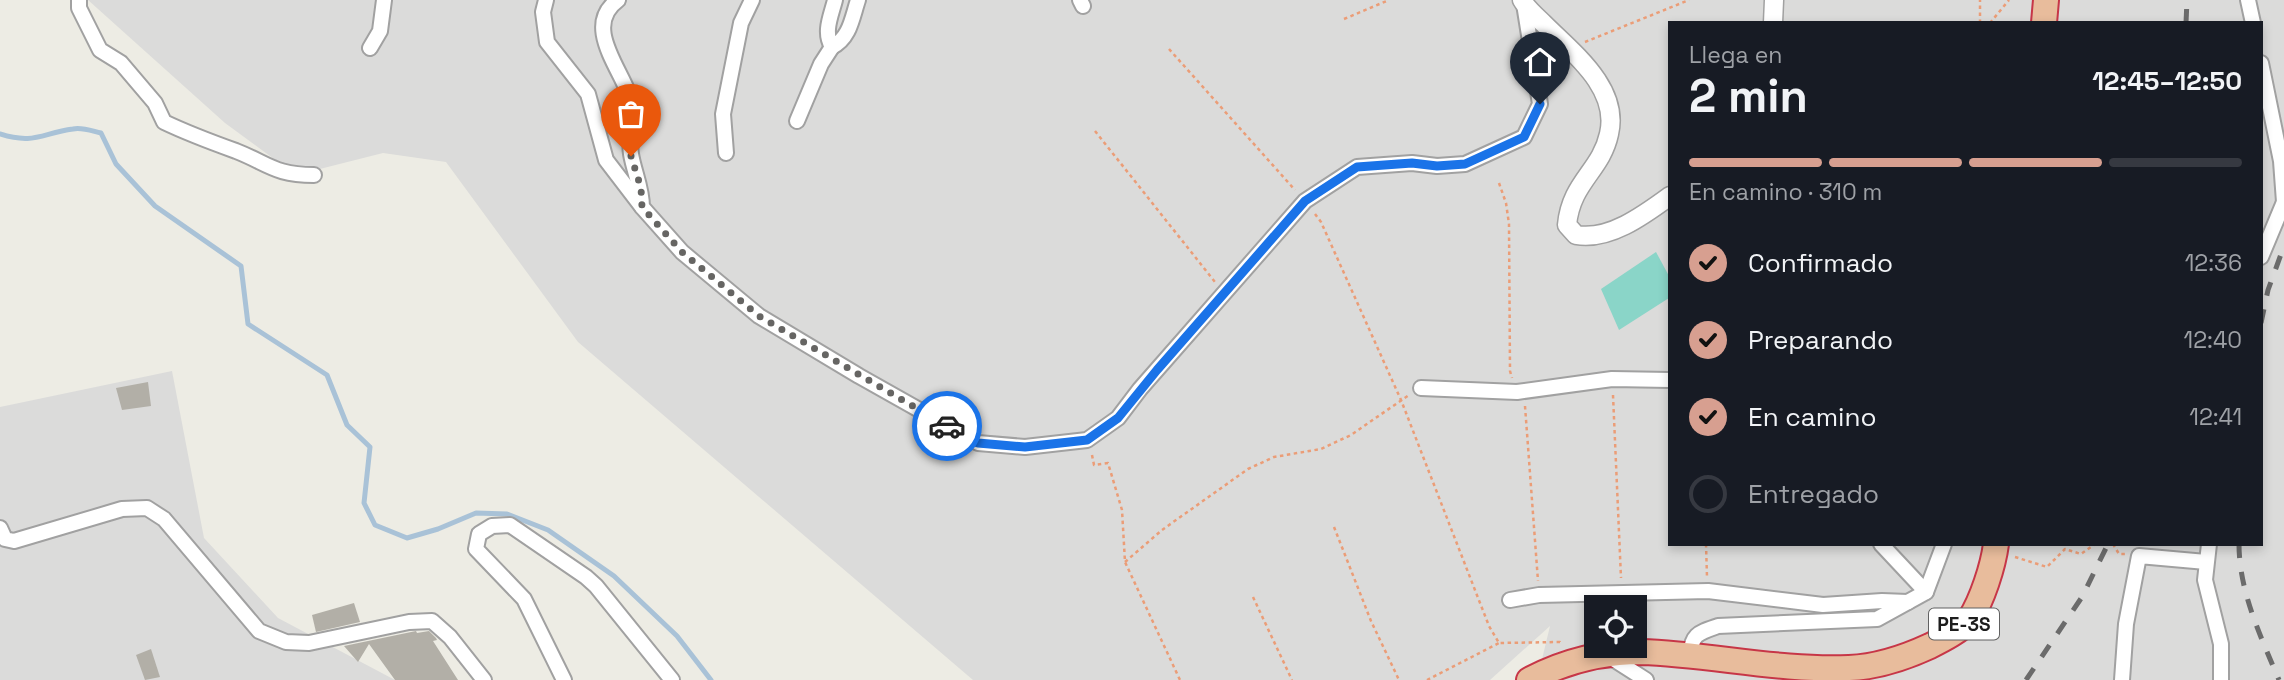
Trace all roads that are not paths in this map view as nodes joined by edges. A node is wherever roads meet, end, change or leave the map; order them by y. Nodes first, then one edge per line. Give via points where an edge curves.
1 (79, 0) edge
2 (384, 0) edge
3 (547, 0) edge
4 (618, 0) edge
5 (752, 0) edge
6 (835, 0) edge
7 (858, 0) edge
8 (1774, 0) edge
9 (2046, 0) edge
10 (2248, 0) edge
11 (1523, 2) edge
12 (1773, 21) edge
13 (2044, 21) edge
14 (2253, 21) edge
15 (832, 47) junction
16 (370, 48) dead end
17 (2263, 73) edge
18 (797, 121) dead end
19 (726, 153) dead end
20 (314, 175) dead end
21 (1668, 197) edge
22 (2284, 202) edge
23 (642, 207) junction
24 (2263, 252) edge
25 (1668, 380) edge
26 (1421, 388) road end
27 (0, 527) edge
28 (1883, 546) edge
29 (1943, 546) edge
30 (2209, 546) edge
31 (1995, 550) edge
32 (2206, 562) junction
33 (1926, 592) junction
34 (1510, 600) dead end
35 (1908, 602) junction
36 (1647, 652) edge
37 (1690, 655) junction
38 (1589, 658) edge
39 (1612, 658) edge
40 (484, 680) edge
41 (564, 680) edge
42 (672, 680) edge
43 (1529, 680) edge
44 (1646, 680) edge
45 (2122, 680) edge
46 (2221, 680) edge

1 - 20 street via 100,50 121,63 155,103 164,122 269,169
2 - 16 street via 380,31
3 - 23 street via 543,12 547,42 588,94 606,160
4 - 23 street via 608,10 604,36 632,102 631,152
5 - 19 street via 741,23 723,114
6 - 15 street via 827,32
7 - 15 street via 846,37
8 - 12 street
9 - 13 highway
10 - 14 street
11 - 21 street via 1595,77 1606,97 1610,132 1602,154 1575,192 1567,225 1576,235 1588,237 1622,226
11 - 23 street via 1540,104 1524,137 1465,164 1357,167 1305,201 1118,418 1087,440 1025,447 978,443 759,316 682,252
15 - 18 street
17 - 22 street via 2281,161
22 - 24 street
25 - 26 street via 1612,379 1517,392
27 - 40 street via 5,539 14,541 122,509 147,508 164,519 259,631 286,642 309,643 409,621 432,621
28 - 33 street
29 - 33 street
30 - 32 street
31 - 37 highway, PE-3S via 1969,621 1941,641 1886,663 1849,668 1793,666
32 - 45 street via 2139,556 2126,624
32 - 46 street via 2208,597 2221,644
33 - 35 street
34 - 35 street via 1621,591 1708,591 1823,605
35 - 37 street via 1877,619 1717,626 1699,633
36 - 37 highway, PE-3S
38 - 43 highway, PE-3S
39 - 44 street
41 - 42 street via 524,599 476,549 479,534 492,526 510,525 586,577

